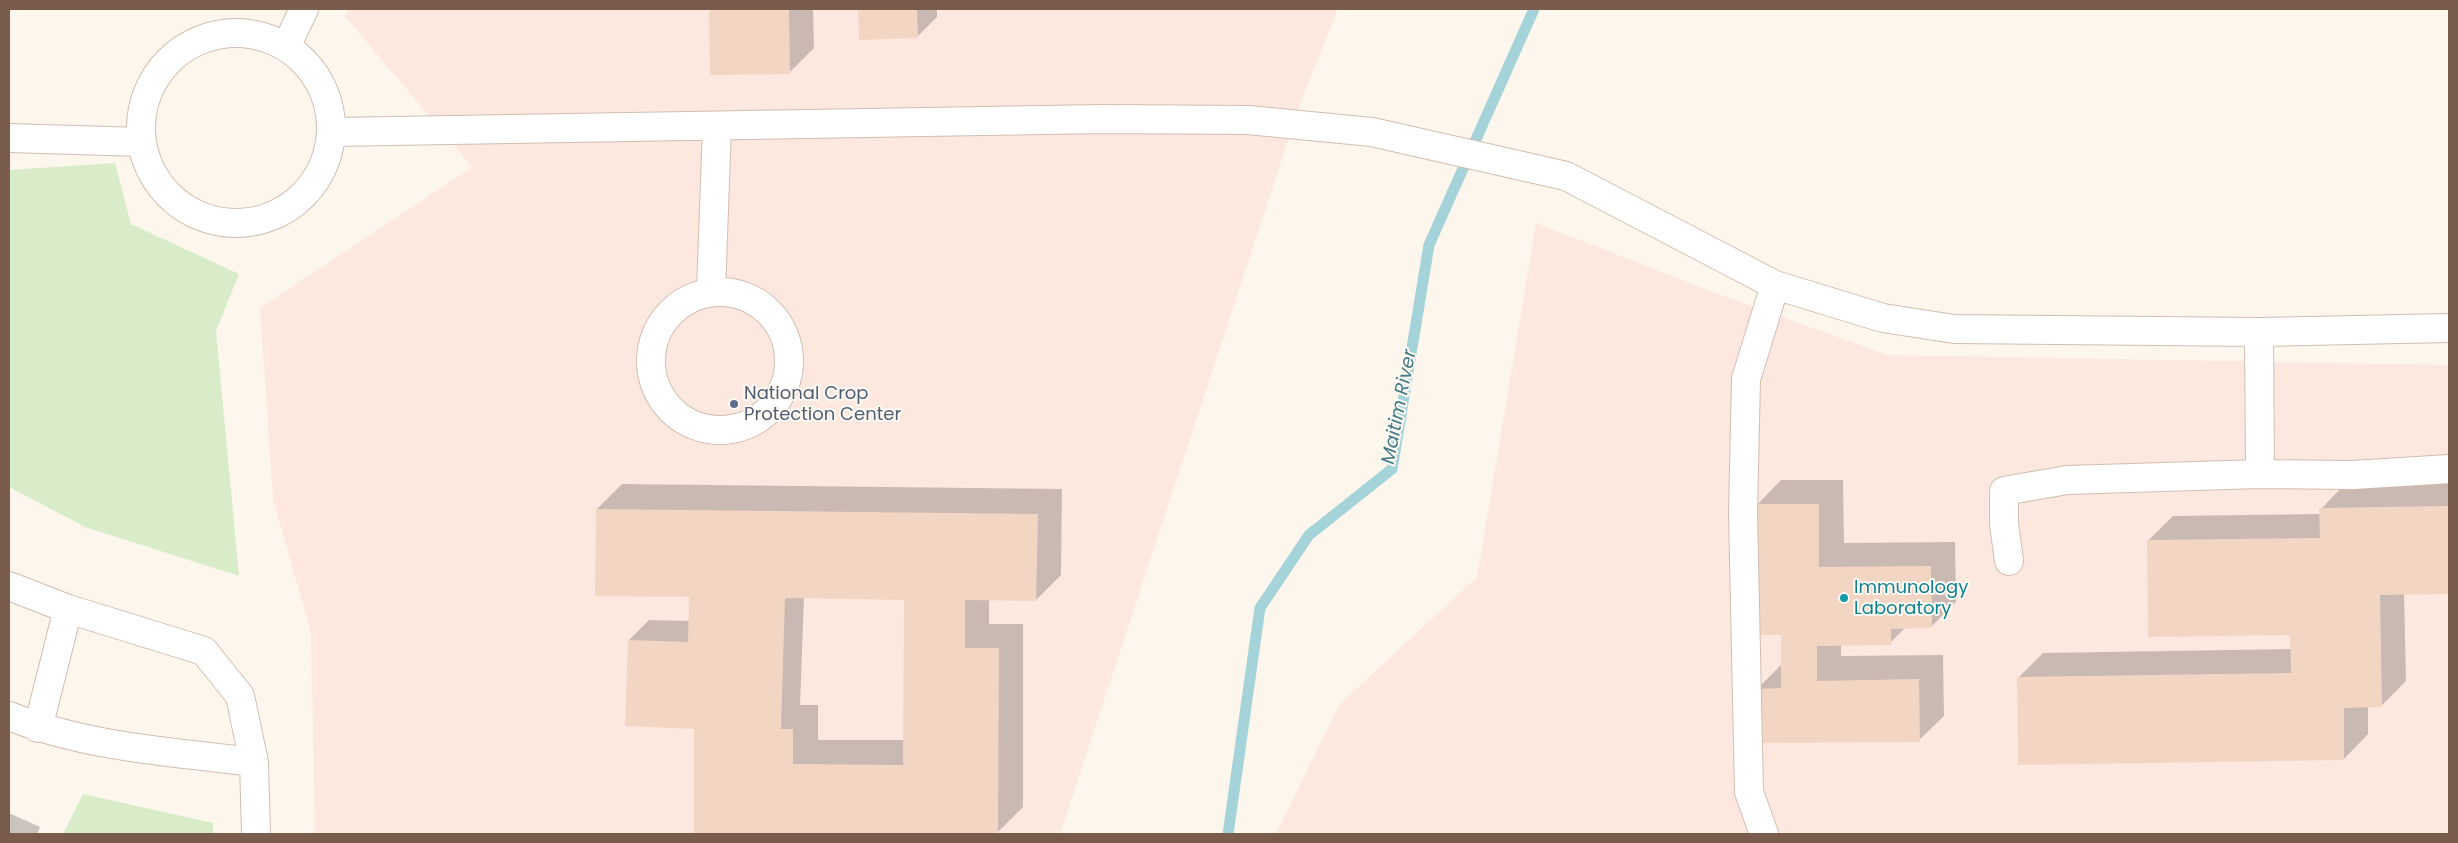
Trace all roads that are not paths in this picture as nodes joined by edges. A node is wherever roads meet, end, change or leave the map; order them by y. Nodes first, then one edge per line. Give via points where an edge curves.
1 (304, 9) edge
2 (286, 47) junction
3 (717, 126) junction
4 (332, 132) junction
5 (9, 138) edge
6 (141, 142) junction
7 (1775, 285) junction
8 (711, 292) junction
9 (2449, 328) edge
10 (2258, 332) junction
11 (2449, 469) edge
12 (2260, 474) junction
13 (2009, 561) dead end
14 (9, 586) edge
15 (68, 610) junction
16 (9, 716) edge
17 (38, 728) junction
18 (254, 762) junction
19 (256, 834) edge
20 (1764, 834) edge

1 - 2 street
2 - 4 street via 306,63 321,83 330,107
2 - 6 street via 258,35 227,33 197,41 172,58 152,82 142,111
3 - 4 street
3 - 7 street via 1103,119 1248,120 1372,132 1566,176
3 - 8 street
4 - 6 street via 325,162 310,190 286,210 257,221 225,223 195,214 169,196 151,172
5 - 6 street
7 - 10 street via 1883,318 1954,329
7 - 20 street via 1746,380 1743,513 1749,792
8 - 8 street via 688,299 670,313 656,332 650,355 653,378 662,399 678,416 698,426 720,430 743,426 763,415 778,399 787,378 790,356 784,334 772,315 754,300 733,293
9 - 10 street
10 - 12 street
11 - 12 street via 2353,475
12 - 13 street via 2067,480 2004,491
14 - 15 street
15 - 17 street
15 - 18 street via 204,652 240,696
16 - 17 street
17 - 18 street via 112,745
18 - 19 street

